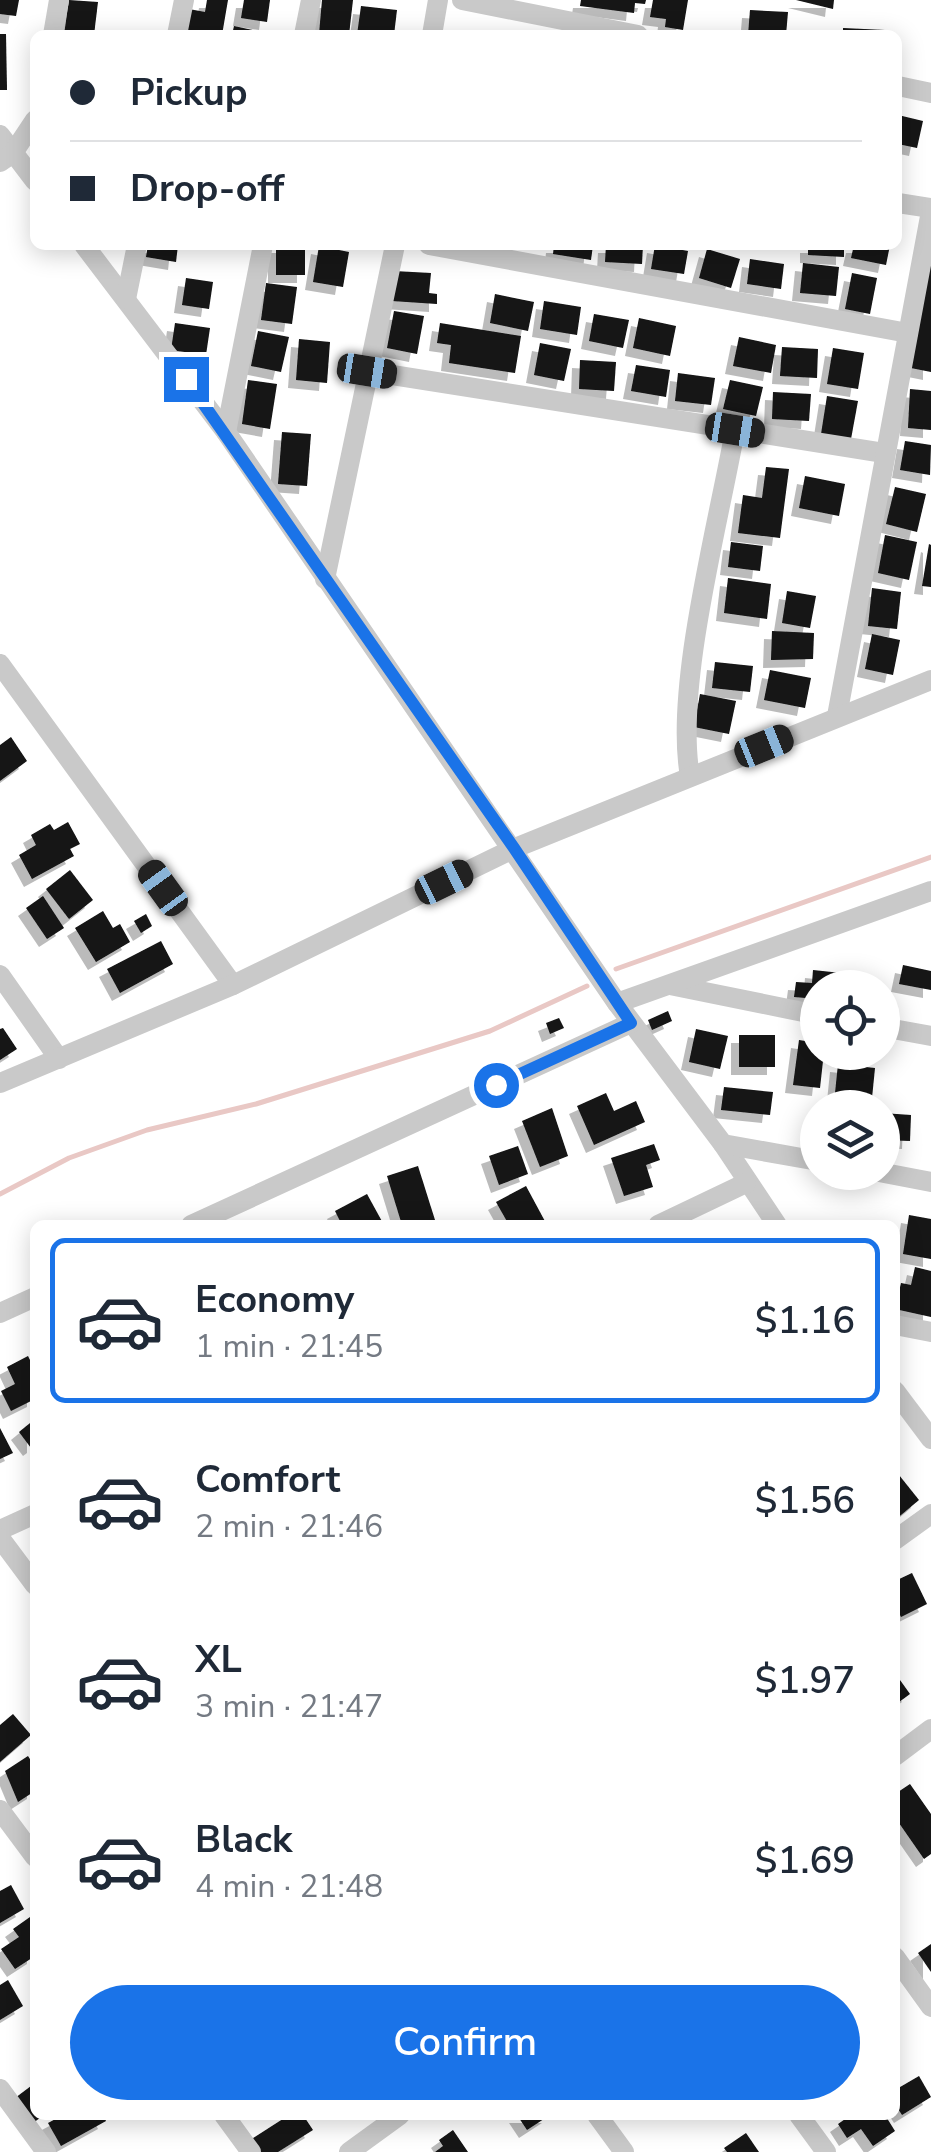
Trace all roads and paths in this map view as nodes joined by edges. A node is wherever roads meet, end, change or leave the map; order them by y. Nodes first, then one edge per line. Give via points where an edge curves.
1 (59, 0) edge
2 (184, 0) edge
3 (311, 0) edge
4 (438, 0) edge
5 (462, 0) edge
6 (53, 30) edge
7 (178, 30) edge
8 (305, 30) edge
9 (433, 30) edge
10 (613, 30) edge
11 (902, 87) edge
12 (931, 93) edge
13 (30, 127) edge
14 (0, 136) edge
15 (6, 158) edge
16 (30, 177) edge
17 (902, 204) edge
18 (931, 210) edge
19 (88, 250) edge
20 (136, 250) edge
21 (261, 250) edge
22 (394, 250) edge
23 (456, 250) edge
24 (126, 299) junction
25 (908, 334) junction
26 (367, 371) junction
27 (735, 430) junction
28 (226, 432) junction
29 (884, 453) junction
30 (325, 579) junction
31 (0, 664) edge
32 (931, 680) edge
33 (837, 716) junction
34 (690, 776) junction
35 (514, 848) junction
36 (931, 891) edge
37 (704, 972) junction
38 (0, 975) edge
39 (233, 985) junction
40 (668, 985) junction
41 (721, 996) junction
42 (617, 1004) junction
43 (800, 1011) edge
44 (631, 1023) junction
45 (900, 1030) edge
46 (931, 1036) edge
47 (58, 1058) junction
48 (0, 1084) edge
49 (723, 1144) junction
50 (800, 1159) edge
51 (900, 1176) edge
52 (931, 1182) edge
53 (746, 1183) junction
54 (203, 1220) edge
55 (668, 1220) edge
56 (772, 1220) edge
57 (30, 1299) edge
58 (0, 1313) edge
59 (900, 1326) edge
60 (931, 1332) edge
61 (900, 1398) edge
62 (931, 1438) edge
63 (931, 1514) edge
64 (30, 1516) edge
65 (0, 1530) edge
66 (900, 1536) edge
67 (0, 1538) edge
68 (30, 1578) edge
69 (930, 1733) edge
70 (900, 1753) edge
71 (0, 1810) edge
72 (30, 1851) edge
73 (900, 1964) edge
74 (931, 2007) edge
75 (0, 2089) edge
76 (228, 2120) edge
77 (393, 2120) edge
78 (601, 2120) edge
79 (803, 2120) edge
80 (38, 2149) edge
81 (251, 2152) edge
82 (349, 2152) edge
83 (624, 2152) edge
84 (826, 2152) edge

1 - 6 street
2 - 7 street
3 - 8 street
4 - 9 street
5 - 10 street
11 - 12 street
13 - 15 street
14 - 15 street
15 - 16 street
17 - 18 street
18 - 25 street
19 - 24 street
20 - 24 street
21 - 28 street
22 - 26 street
23 - 25 street
24 - 28 street
25 - 29 street
26 - 27 street
26 - 30 street
27 - 29 street
27 - 34 street via 696,647 686,752
28 - 30 street
29 - 33 street
30 - 35 street
31 - 39 street
32 - 33 street
33 - 34 street
34 - 35 street
35 - 39 street
35 - 42 street
36 - 37 street
37 - 40 street
37 - 41 street
38 - 47 street
39 - 47 street
40 - 41 street
40 - 42 street
41 - 43 street
42 - 44 street
44 - 49 street
44 - 54 street
45 - 46 street
47 - 48 street
49 - 50 street
49 - 53 street
51 - 52 street
53 - 55 street
53 - 56 street
57 - 58 street
59 - 60 street
61 - 62 street
63 - 66 street
64 - 65 street
67 - 68 street
69 - 70 street
71 - 72 street
73 - 74 street
75 - 80 street
76 - 81 street
77 - 82 street
78 - 83 street
79 - 84 street

